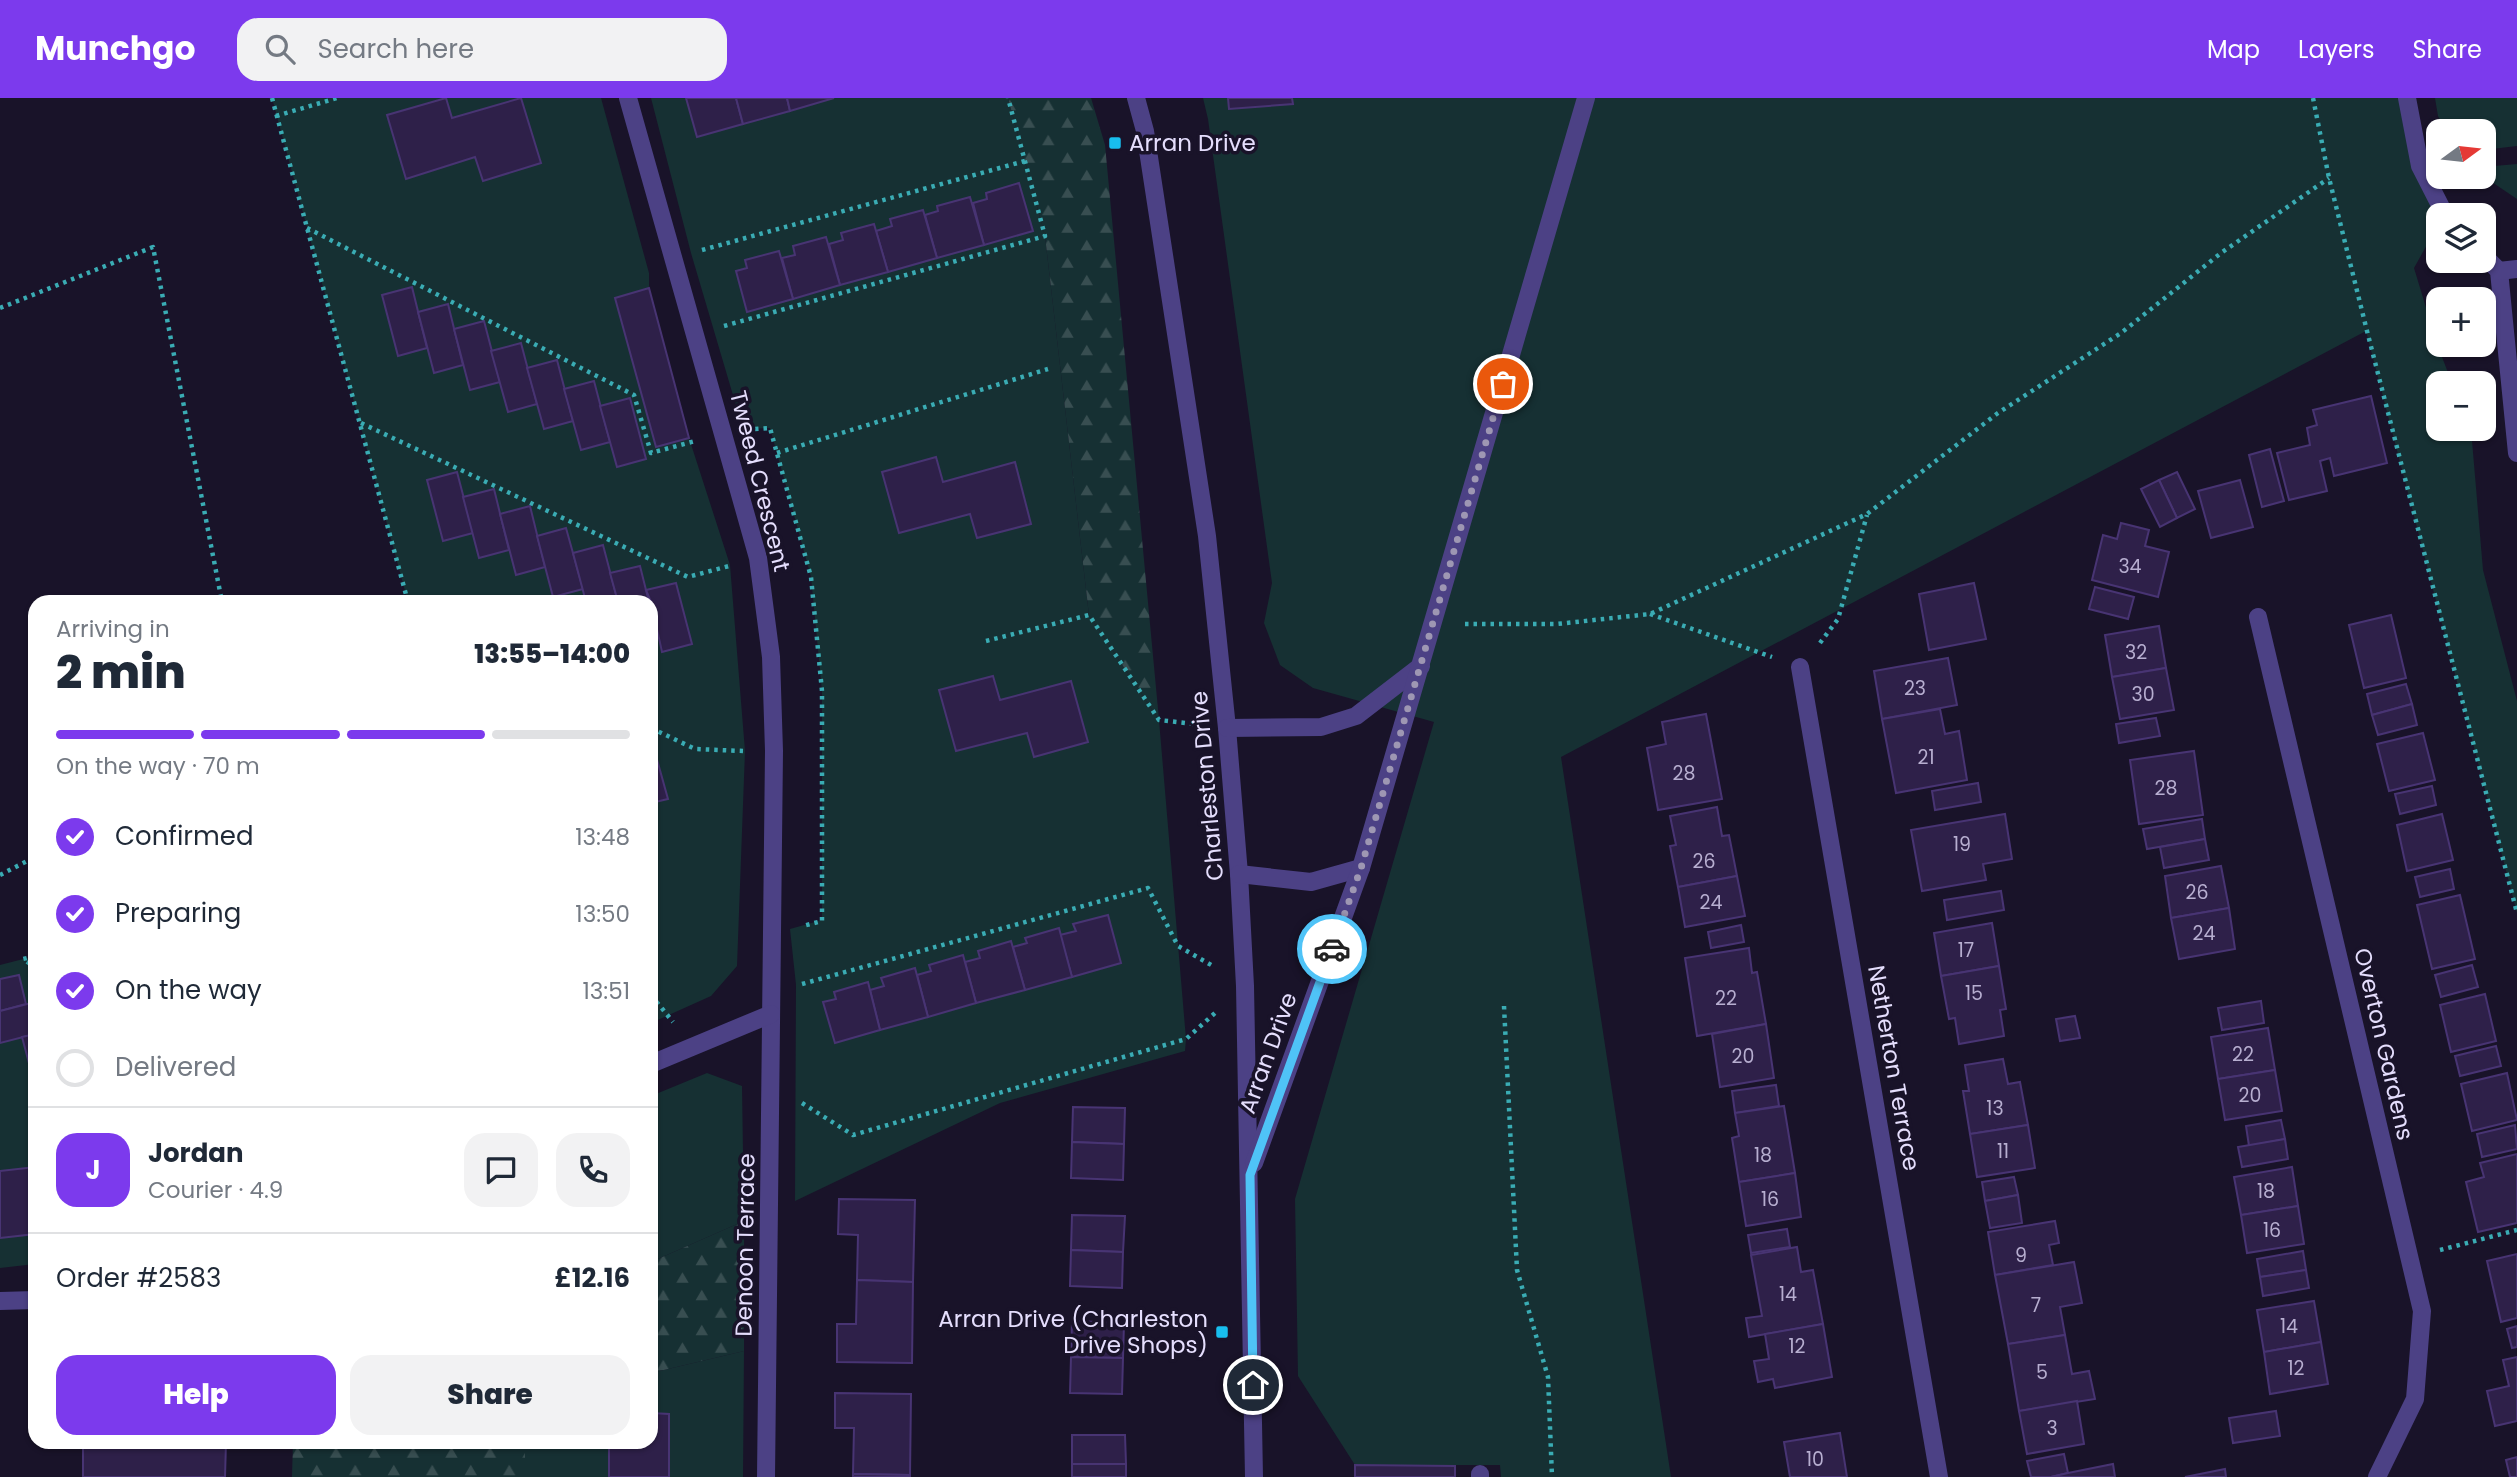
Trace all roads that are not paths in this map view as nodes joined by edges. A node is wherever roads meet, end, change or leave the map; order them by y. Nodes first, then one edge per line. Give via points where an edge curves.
1 (628, 98) edge
2 (1136, 98) edge
3 (1586, 98) edge
4 (2407, 98) edge
5 (2439, 203) edge
6 (2508, 270) edge
7 (2517, 453) edge
8 (2258, 617) dead end
9 (1421, 666) junction
10 (1800, 667) road end
11 (1227, 728) junction
12 (1361, 868) junction
13 (1240, 874) junction
14 (771, 1014) junction
15 (658, 1062) edge
16 (1250, 1175) junction
17 (28, 1300) edge
18 (0, 1301) edge
19 (766, 1477) edge
20 (1254, 1477) edge
21 (1939, 1477) edge
22 (2377, 1477) edge

1 - 14 street, Tweed Crescent via 758,558 771,657 774,751
2 - 11 street, Charleston Drive via 1207,536
3 - 9 street, Arran Drive
4 - 5 street via 2420,166
6 - 7 street
8 - 22 street, Overton Gardens via 2422,1311 2414,1399
9 - 11 street via 1356,716 1321,727
9 - 12 street, Arran Drive
10 - 21 street, Netherton Terrace
11 - 13 street, Charleston Drive
12 - 13 street via 1311,882
12 - 16 street, Arran Drive
13 - 16 street, Charleston Drive
14 - 15 street
14 - 19 street, Denoon Terrace
16 - 20 street, Charleston Drive
17 - 18 street

